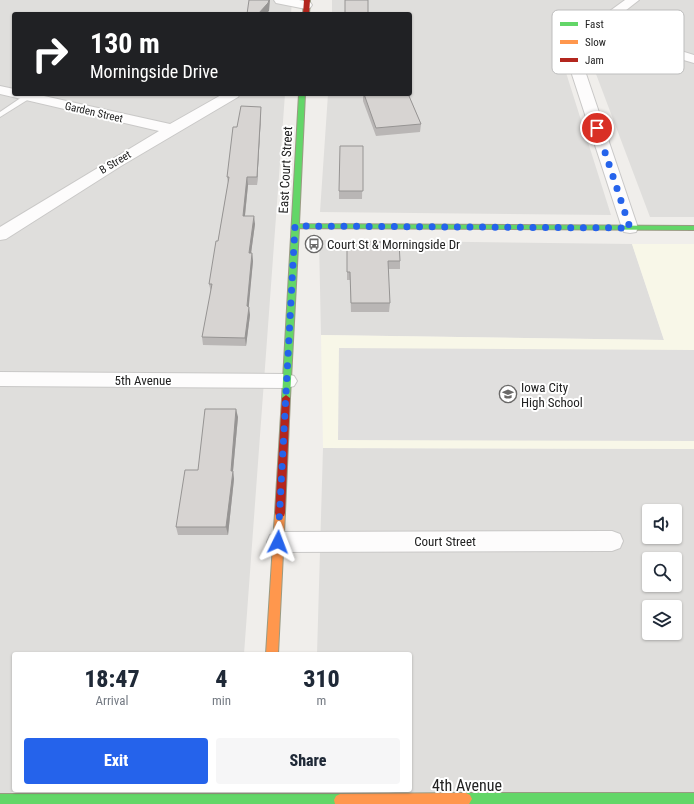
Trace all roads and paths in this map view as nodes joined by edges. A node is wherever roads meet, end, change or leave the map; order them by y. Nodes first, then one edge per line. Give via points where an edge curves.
1 (280, 0) edge
2 (633, 0) edge
3 (306, 6) edge
4 (620, 10) edge
5 (684, 56) edge
6 (694, 59) edge
7 (580, 74) edge
8 (0, 90) edge
9 (12, 93) edge
10 (18, 96) edge
11 (24, 96) edge
12 (230, 96) edge
13 (302, 96) edge
14 (0, 115) edge
15 (172, 129) junction
16 (295, 226) junction
17 (630, 228) junction
18 (694, 228) edge
19 (0, 235) edge
20 (0, 379) edge
21 (287, 381) junction
22 (612, 541) dead end
23 (278, 542) junction
24 (272, 652) edge
25 (265, 792) edge
26 (694, 799) edge
27 (0, 800) edge
28 (264, 802) edge

1 - 3 street
2 - 4 street
5 - 6 street
7 - 17 street
8 - 9 street, Garden Street
10 - 14 lane
11 - 15 street, Garden Street
12 - 15 street, B Street
13 - 16 street, East Court Street
15 - 19 street, B Street via 56,198
16 - 17 street
16 - 21 street, East Court Street
17 - 18 street
20 - 21 street, 5th Avenue
21 - 23 street, East Court Street
22 - 23 street, Court Street
23 - 24 street, East Court Street
25 - 28 street
26 - 28 street, 4th Avenue
27 - 28 street, 4th Avenue

